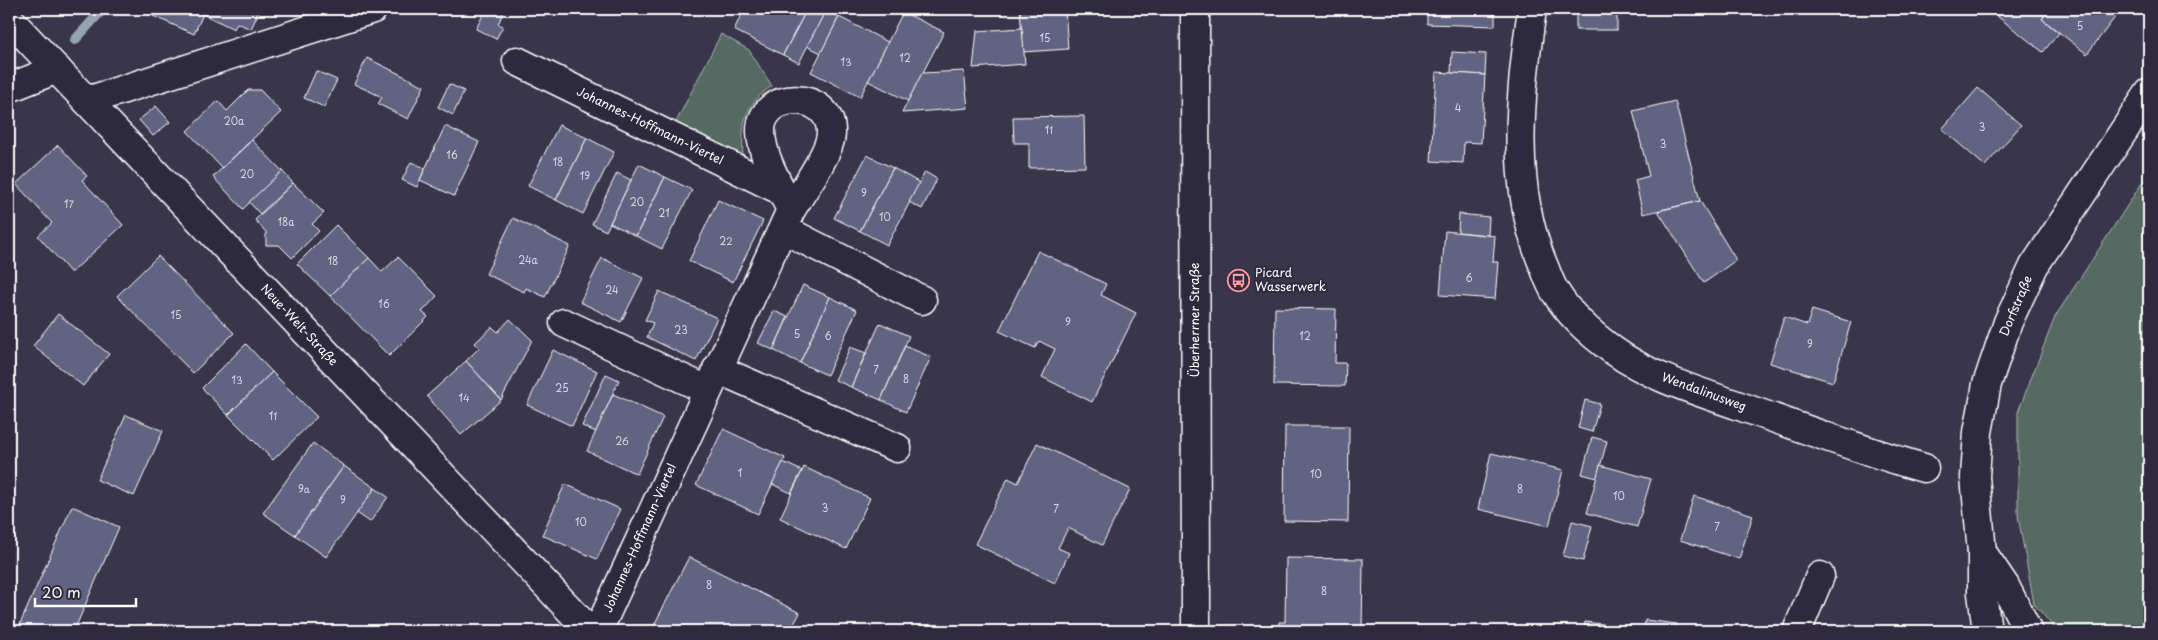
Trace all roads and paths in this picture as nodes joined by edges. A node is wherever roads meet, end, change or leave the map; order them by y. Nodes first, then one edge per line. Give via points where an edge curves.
1 (373, 9) edge
2 (1195, 9) edge
3 (1532, 9) edge
4 (9, 19) edge
5 (517, 61) dead end
6 (57, 69) junction
7 (9, 88) edge
8 (2149, 93) edge
9 (87, 100) junction
10 (785, 210) junction
11 (922, 300) dead end
12 (564, 324) dead end
13 (712, 380) junction
14 (896, 448) dead end
15 (1924, 468) dead end
16 (1982, 552) junction
17 (1820, 576) dead end
18 (590, 631) edge
19 (598, 631) edge
20 (1196, 631) edge
21 (1796, 631) edge
22 (1987, 631) edge
23 (2028, 631) edge

1 - 9 street
2 - 20 street, Überherrner Straße
3 - 15 street, Wendalinusweg via 1519,155 1524,203 1537,250 1555,292 1581,325 1615,352 1665,380 1869,453
4 - 6 street, Neue-Welt-Straße
5 - 10 street, Johannes-Hoffmann-Viertel
6 - 7 street
6 - 9 street, Neue-Welt-Straße
8 - 16 street, Dorfstraße via 2034,266 2008,322 1987,384 1978,432 1975,477
9 - 18 street, Neue-Welt-Straße
10 - 11 street, Johannes-Hoffmann-Viertel
10 - 13 street, Johannes-Hoffmann-Viertel
12 - 13 street
13 - 14 street
13 - 19 street, Johannes-Hoffmann-Viertel
16 - 22 street, Dorfstraße via 1982,593
16 - 23 street, Dorfstraße via 2005,586
17 - 21 street

